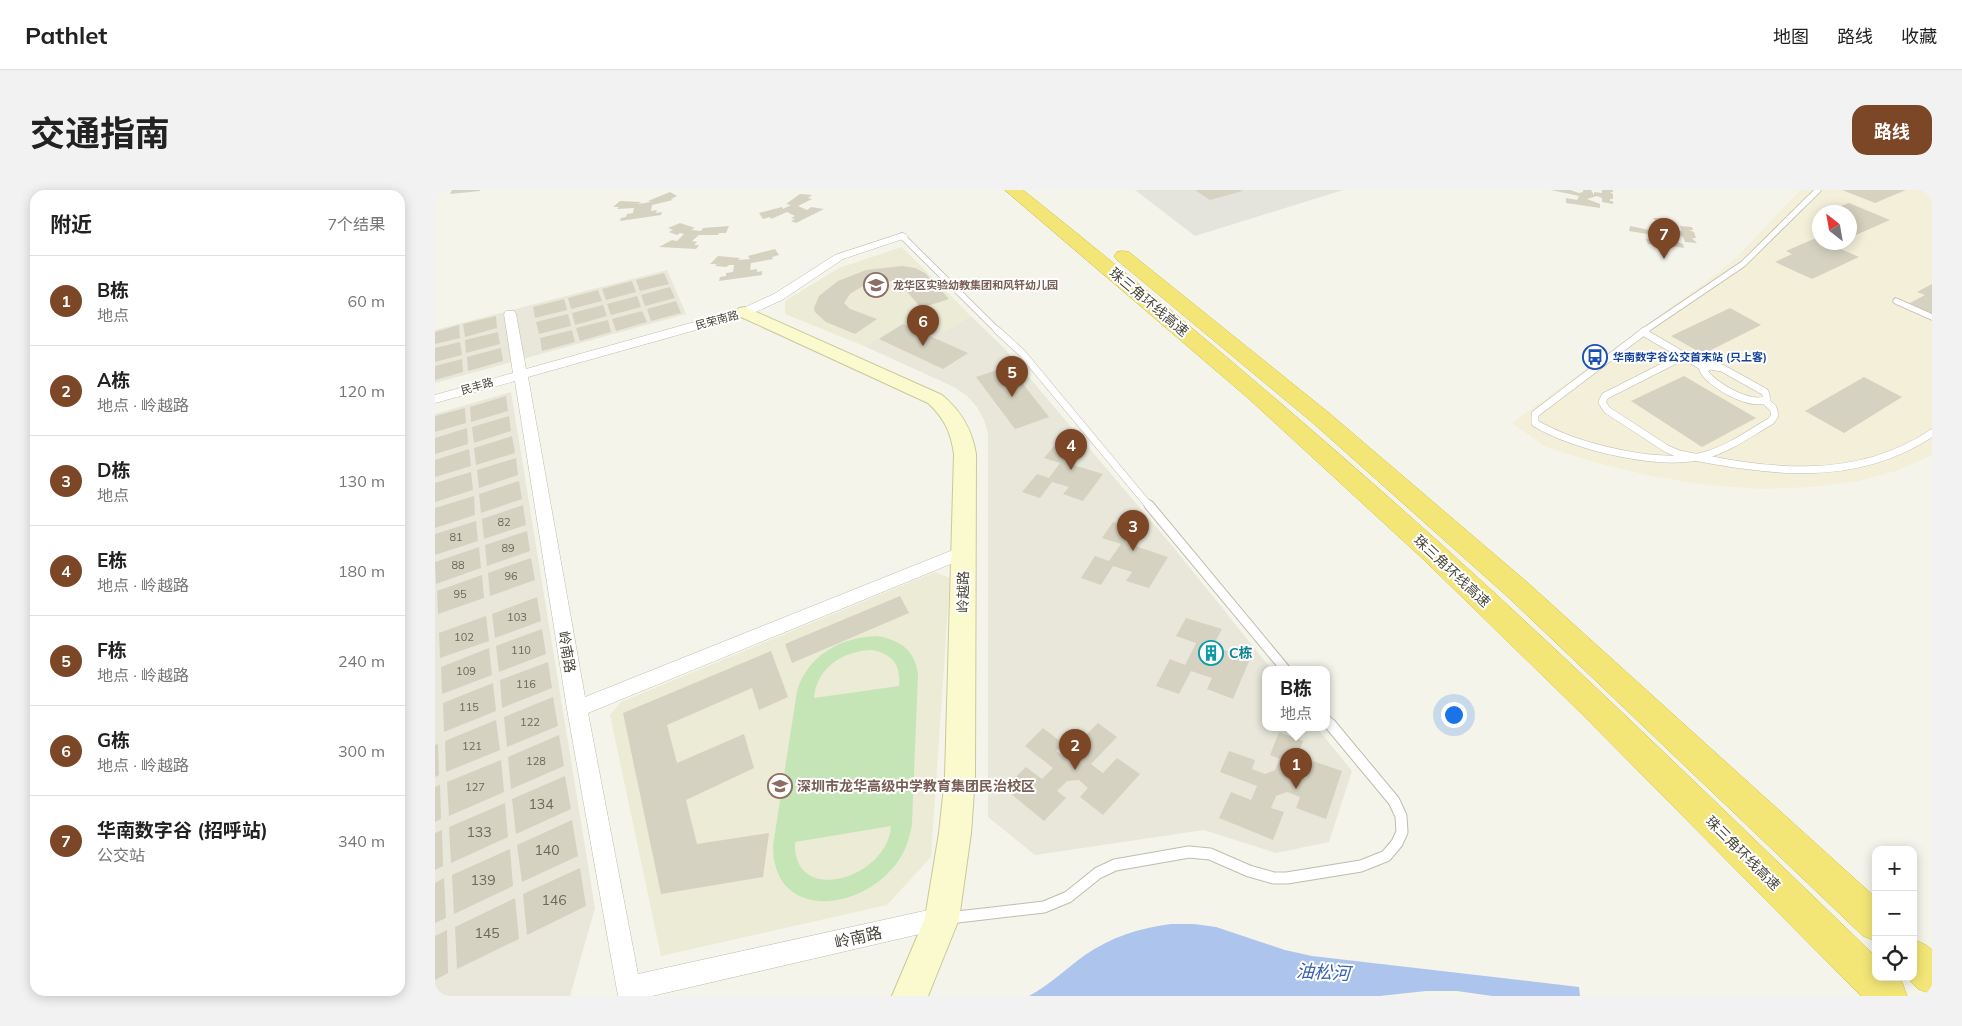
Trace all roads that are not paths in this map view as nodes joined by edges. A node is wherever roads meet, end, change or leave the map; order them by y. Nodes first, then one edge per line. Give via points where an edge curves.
1 (1013, 190) edge
2 (1037, 190) edge
3 (1818, 190) edge
4 (903, 236) joint
5 (1896, 301) dead end
6 (745, 312) junction
7 (509, 314) dead end
8 (1932, 317) edge
9 (1643, 332) junction
10 (1684, 356) junction
11 (1705, 368) junction
12 (519, 374) junction
13 (435, 399) edge
14 (1765, 401) junction
15 (1932, 433) edge
16 (1695, 458) junction
17 (964, 552) junction
18 (1282, 666) edge
19 (577, 709) junction
20 (1330, 724) edge
21 (942, 918) junction
22 (1872, 919) edge
23 (1917, 962) edge
24 (1932, 975) edge
25 (1878, 986) edge
26 (629, 993) edge
27 (910, 996) edge

1 - 25 highway, 珠三角环线高速 via 1208,350 1491,607
2 - 22 highway, 珠三角环线高速 via 1196,314 1321,418 1496,571
3 - 9 lane via 1743,264
4 - 6 street, 民荣南路 via 839,257 778,297
4 - 18 lane via 967,303 1022,353
5 - 8 lane
6 - 12 street, 民荣南路
6 - 17 street, 岭越路 via 919,391 948,410 958,424 965,454
7 - 12 street, 岭南路
9 - 10 lane
9 - 16 lane via 1535,414 1535,423 1547,431 1615,451 1672,461
10 - 11 lane
10 - 16 lane via 1605,396 1602,402 1607,410 1667,449
11 - 14 lane via 1706,376 1742,398 1755,403
11 - 14 lane via 1716,366 1728,371 1765,392
12 - 13 street, 民丰路
12 - 19 street, 岭南路
14 - 16 lane via 1773,408 1775,415 1771,421 1720,450
15 - 16 lane via 1916,444 1884,457 1829,468 1788,471
17 - 19 street
17 - 21 street, 岭越路 via 960,777
19 - 26 street, 岭南路
20 - 21 lane via 1394,801 1401,816 1402,832 1386,856 1361,866 1274,878 1210,854 1189,852 1115,865 1098,873 1068,897 1044,907
21 - 26 street, 岭南路
21 - 27 street, 岭越路
23 - 24 highway

